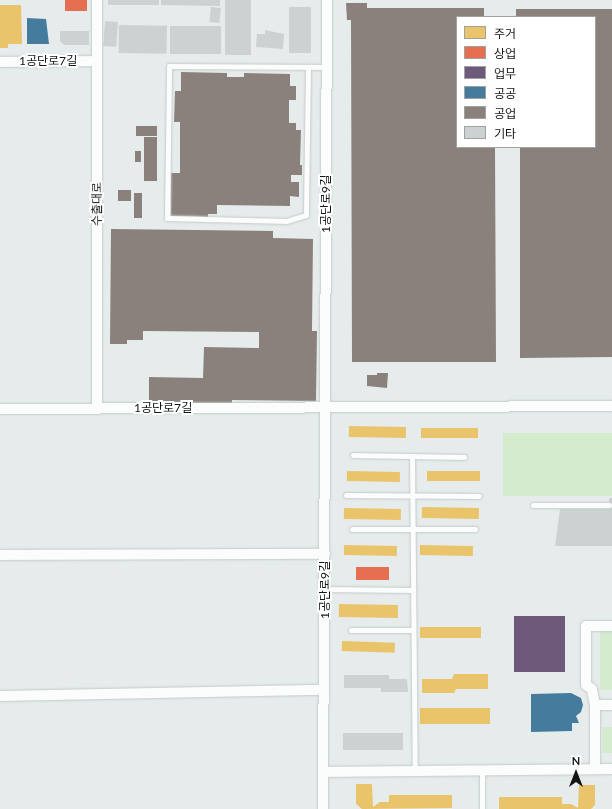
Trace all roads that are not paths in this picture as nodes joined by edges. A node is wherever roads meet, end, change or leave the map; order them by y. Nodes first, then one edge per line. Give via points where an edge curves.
1 (97, 0) edge
2 (327, 0) edge
3 (96, 61) junction
4 (0, 62) edge
5 (308, 67) junction
6 (327, 67) junction
7 (612, 406) edge
8 (325, 408) junction
9 (0, 409) edge
10 (97, 409) junction
11 (353, 455) dead end
12 (412, 456) junction
13 (464, 457) dead end
14 (346, 495) dead end
15 (413, 496) junction
16 (479, 496) dead end
17 (610, 505) dead end
18 (533, 506) dead end
19 (352, 529) dead end
20 (413, 529) junction
21 (475, 530) dead end
22 (325, 554) junction
23 (0, 555) edge
24 (325, 589) junction
25 (413, 590) junction
26 (612, 626) edge
27 (351, 630) dead end
28 (414, 630) junction
29 (324, 690) junction
30 (0, 696) edge
31 (595, 705) junction
32 (612, 705) edge
33 (595, 769) junction
34 (612, 769) edge
35 (482, 770) junction
36 (414, 771) junction
37 (324, 772) junction
38 (324, 809) edge
39 (482, 809) edge

1 - 3 street, 수출대로
2 - 6 street, 1공단로9길
3 - 4 street, 1공단로7길
3 - 10 street, 수출대로
5 - 5 lane via 169,66 167,218 286,221 306,215
5 - 6 lane
6 - 8 street, 1공단로9길
7 - 8 street
8 - 10 street, 1공단로7길
8 - 22 street, 1공단로9길
9 - 10 street, 1공단로7길
11 - 12 lane
12 - 13 lane
12 - 15 lane
14 - 15 lane
15 - 16 lane
15 - 20 lane
17 - 18 lane
19 - 20 lane
20 - 21 lane
20 - 25 lane
22 - 23 street
22 - 24 street, 1공단로9길
24 - 25 lane
24 - 29 street, 1공단로9길
25 - 28 lane
26 - 31 street via 586,626 586,685 592,690
27 - 28 lane
28 - 36 lane
29 - 30 street
29 - 37 street, 1공단로9길
31 - 32 street
31 - 33 street
33 - 34 street
33 - 35 street
35 - 36 street
35 - 39 lane
36 - 37 street
37 - 38 street, 1공단로9길

